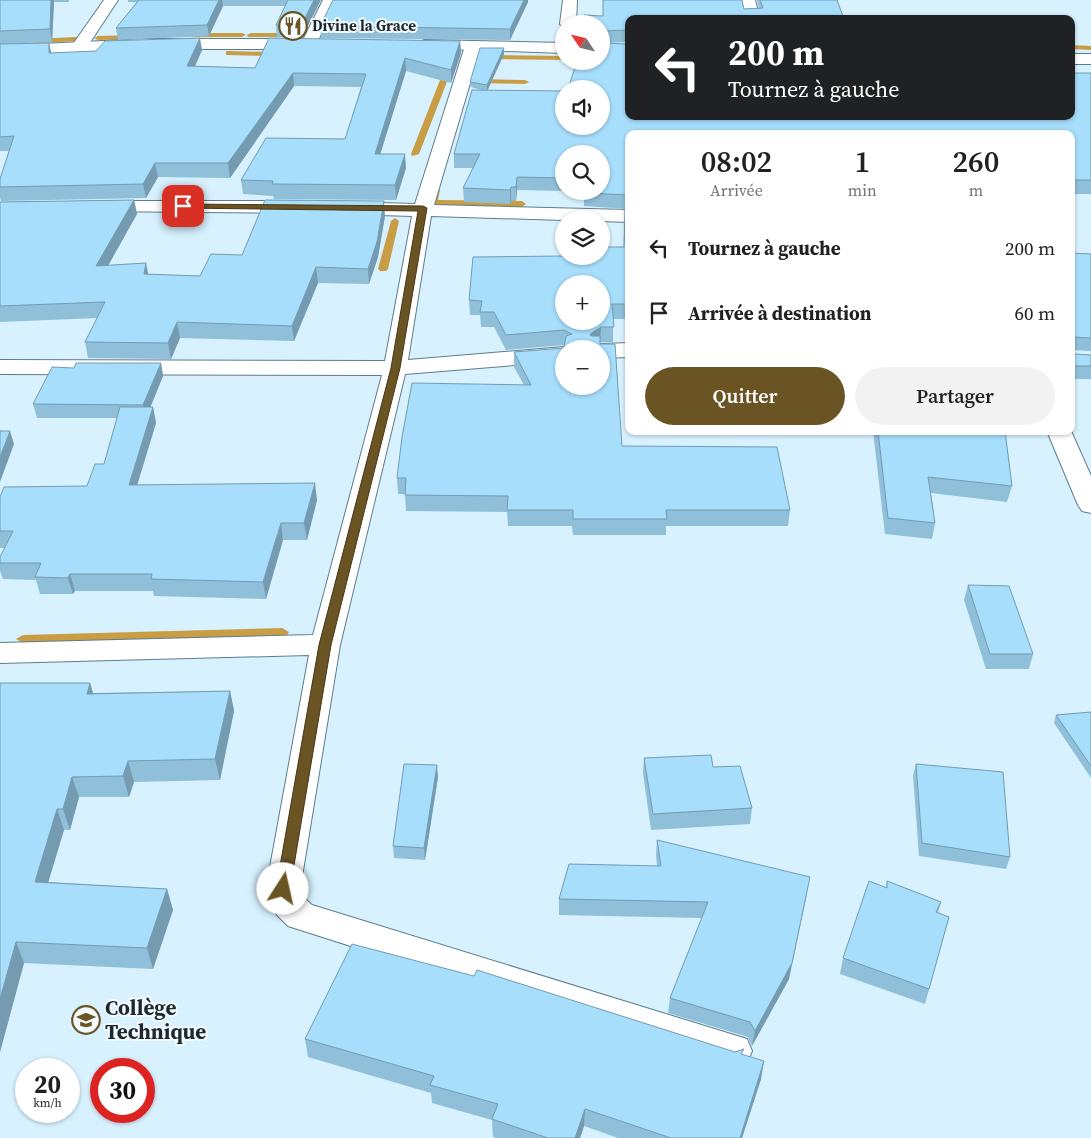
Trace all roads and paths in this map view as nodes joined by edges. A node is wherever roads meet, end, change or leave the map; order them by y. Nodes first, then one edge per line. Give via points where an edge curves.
1 (111, 0) edge
2 (330, 0) edge
3 (570, 0) edge
4 (748, 0) edge
5 (569, 15) edge
6 (751, 15) edge
7 (309, 44) junction
8 (328, 44) edge
9 (405, 44) edge
10 (472, 46) junction
11 (79, 47) junction
12 (555, 48) edge
13 (0, 51) edge
14 (1075, 59) edge
15 (1091, 59) edge
16 (84, 207) edge
17 (423, 208) junction
18 (625, 216) edge
19 (625, 350) edge
20 (610, 351) edge
21 (555, 355) edge
22 (0, 368) edge
23 (395, 368) junction
24 (1061, 435) edge
25 (1091, 505) edge
26 (325, 645) junction
27 (0, 653) edge
28 (733, 1051) edge

1 - 11 street
2 - 7 street
3 - 5 street
4 - 6 street
7 - 8 street
7 - 11 street
9 - 10 street
10 - 12 street
10 - 17 street
11 - 13 street
14 - 15 street
16 - 17 street
17 - 18 street
17 - 23 street
19 - 20 street
21 - 23 street
22 - 23 street
23 - 26 street
24 - 25 street
26 - 27 street
26 - 28 street via 283,889 288,905 300,916

